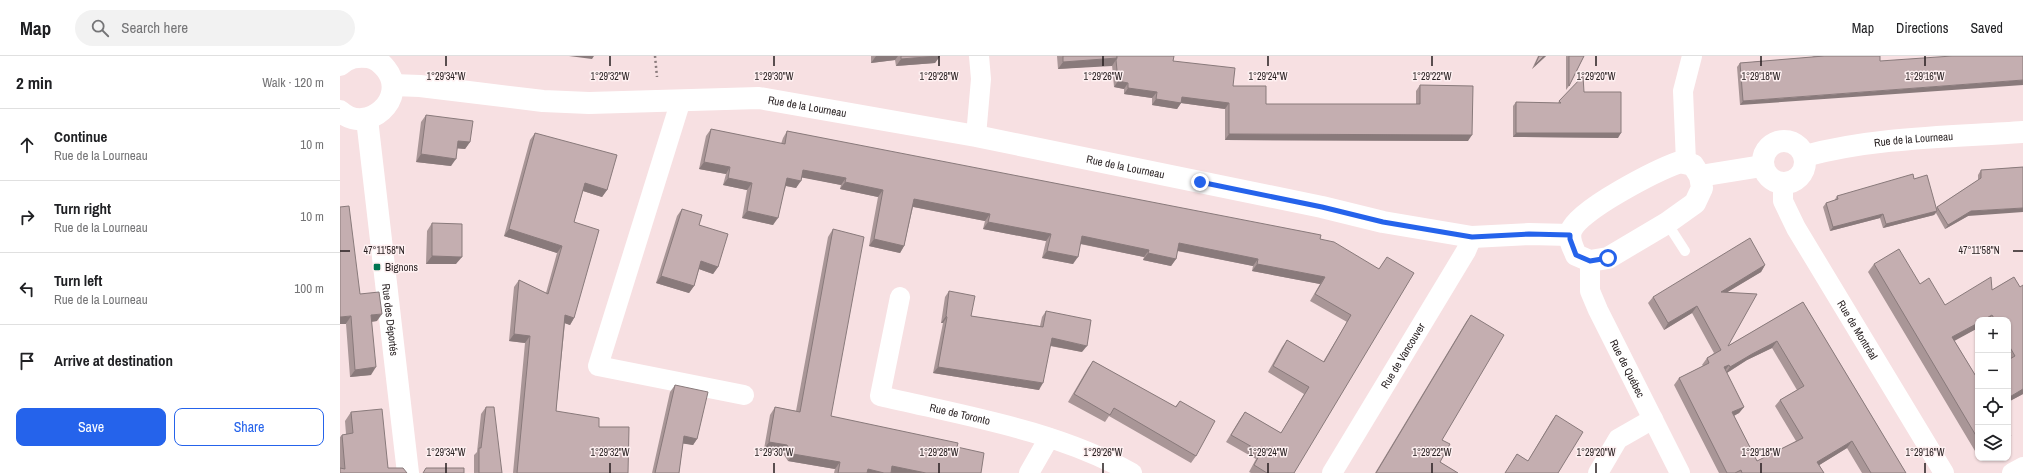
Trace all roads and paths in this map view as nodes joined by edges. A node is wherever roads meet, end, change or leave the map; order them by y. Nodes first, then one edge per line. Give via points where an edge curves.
1 (979, 56) edge
2 (1692, 56) edge
3 (340, 65) edge
4 (393, 85) junction
5 (680, 100) junction
6 (340, 111) edge
7 (367, 119) junction
8 (2023, 132) edge
9 (976, 136) junction
10 (1805, 156) junction
11 (1762, 166) junction
12 (1693, 169) junction
13 (1783, 183) junction
14 (1667, 223) junction
15 (1570, 235) junction
16 (1472, 237) junction
17 (1685, 251) dead end
18 (1590, 261) junction
19 (900, 297) dead end
20 (744, 395) dead end
21 (1653, 419) junction
22 (1049, 438) junction
23 (2023, 467) edge
24 (408, 473) edge
25 (1029, 473) edge
26 (1132, 473) edge
27 (1332, 473) edge
28 (1598, 473) edge
29 (1680, 473) edge
30 (1944, 473) edge
31 (2012, 473) edge

1 - 9 street via 981,79
2 - 12 street via 1683,91
3 - 4 street via 352,57 372,58 382,64 389,73
4 - 5 street, Rue de la Lourneau via 574,102
4 - 7 street via 388,105 380,113
5 - 9 street, Rue de la Lourneau via 759,98
5 - 20 street via 598,366
6 - 7 street via 355,119
7 - 24 street, Rue des Déportés
8 - 10 street, Rue de la Lourneau via 1878,143 1826,150
9 - 16 street, Rue de la Lourneau via 1322,207 1383,222
10 - 11 street via 1792,142 1779,141 1768,147 1762,159
10 - 13 street via 1805,168 1802,173 1794,181
11 - 12 street
11 - 13 street via 1767,176
12 - 14 street via 1702,188 1695,203
12 - 15 street via 1680,162 1662,168 1606,201 1577,222
13 - 30 street, Rue de Montréal via 1783,201 1796,228
14 - 17 lane
14 - 18 street via 1608,258
15 - 16 street, Rue de la Lourneau
15 - 18 street via 1576,255
16 - 27 street, Rue de Vancouver
18 - 21 street, Rue de Québec via 1590,291
19 - 22 street, Rue de Toronto via 880,396
21 - 28 street via 1618,439
21 - 29 street, Rue de Québec
22 - 25 street
22 - 26 street, Rue de Toronto via 1109,460
23 - 31 street

